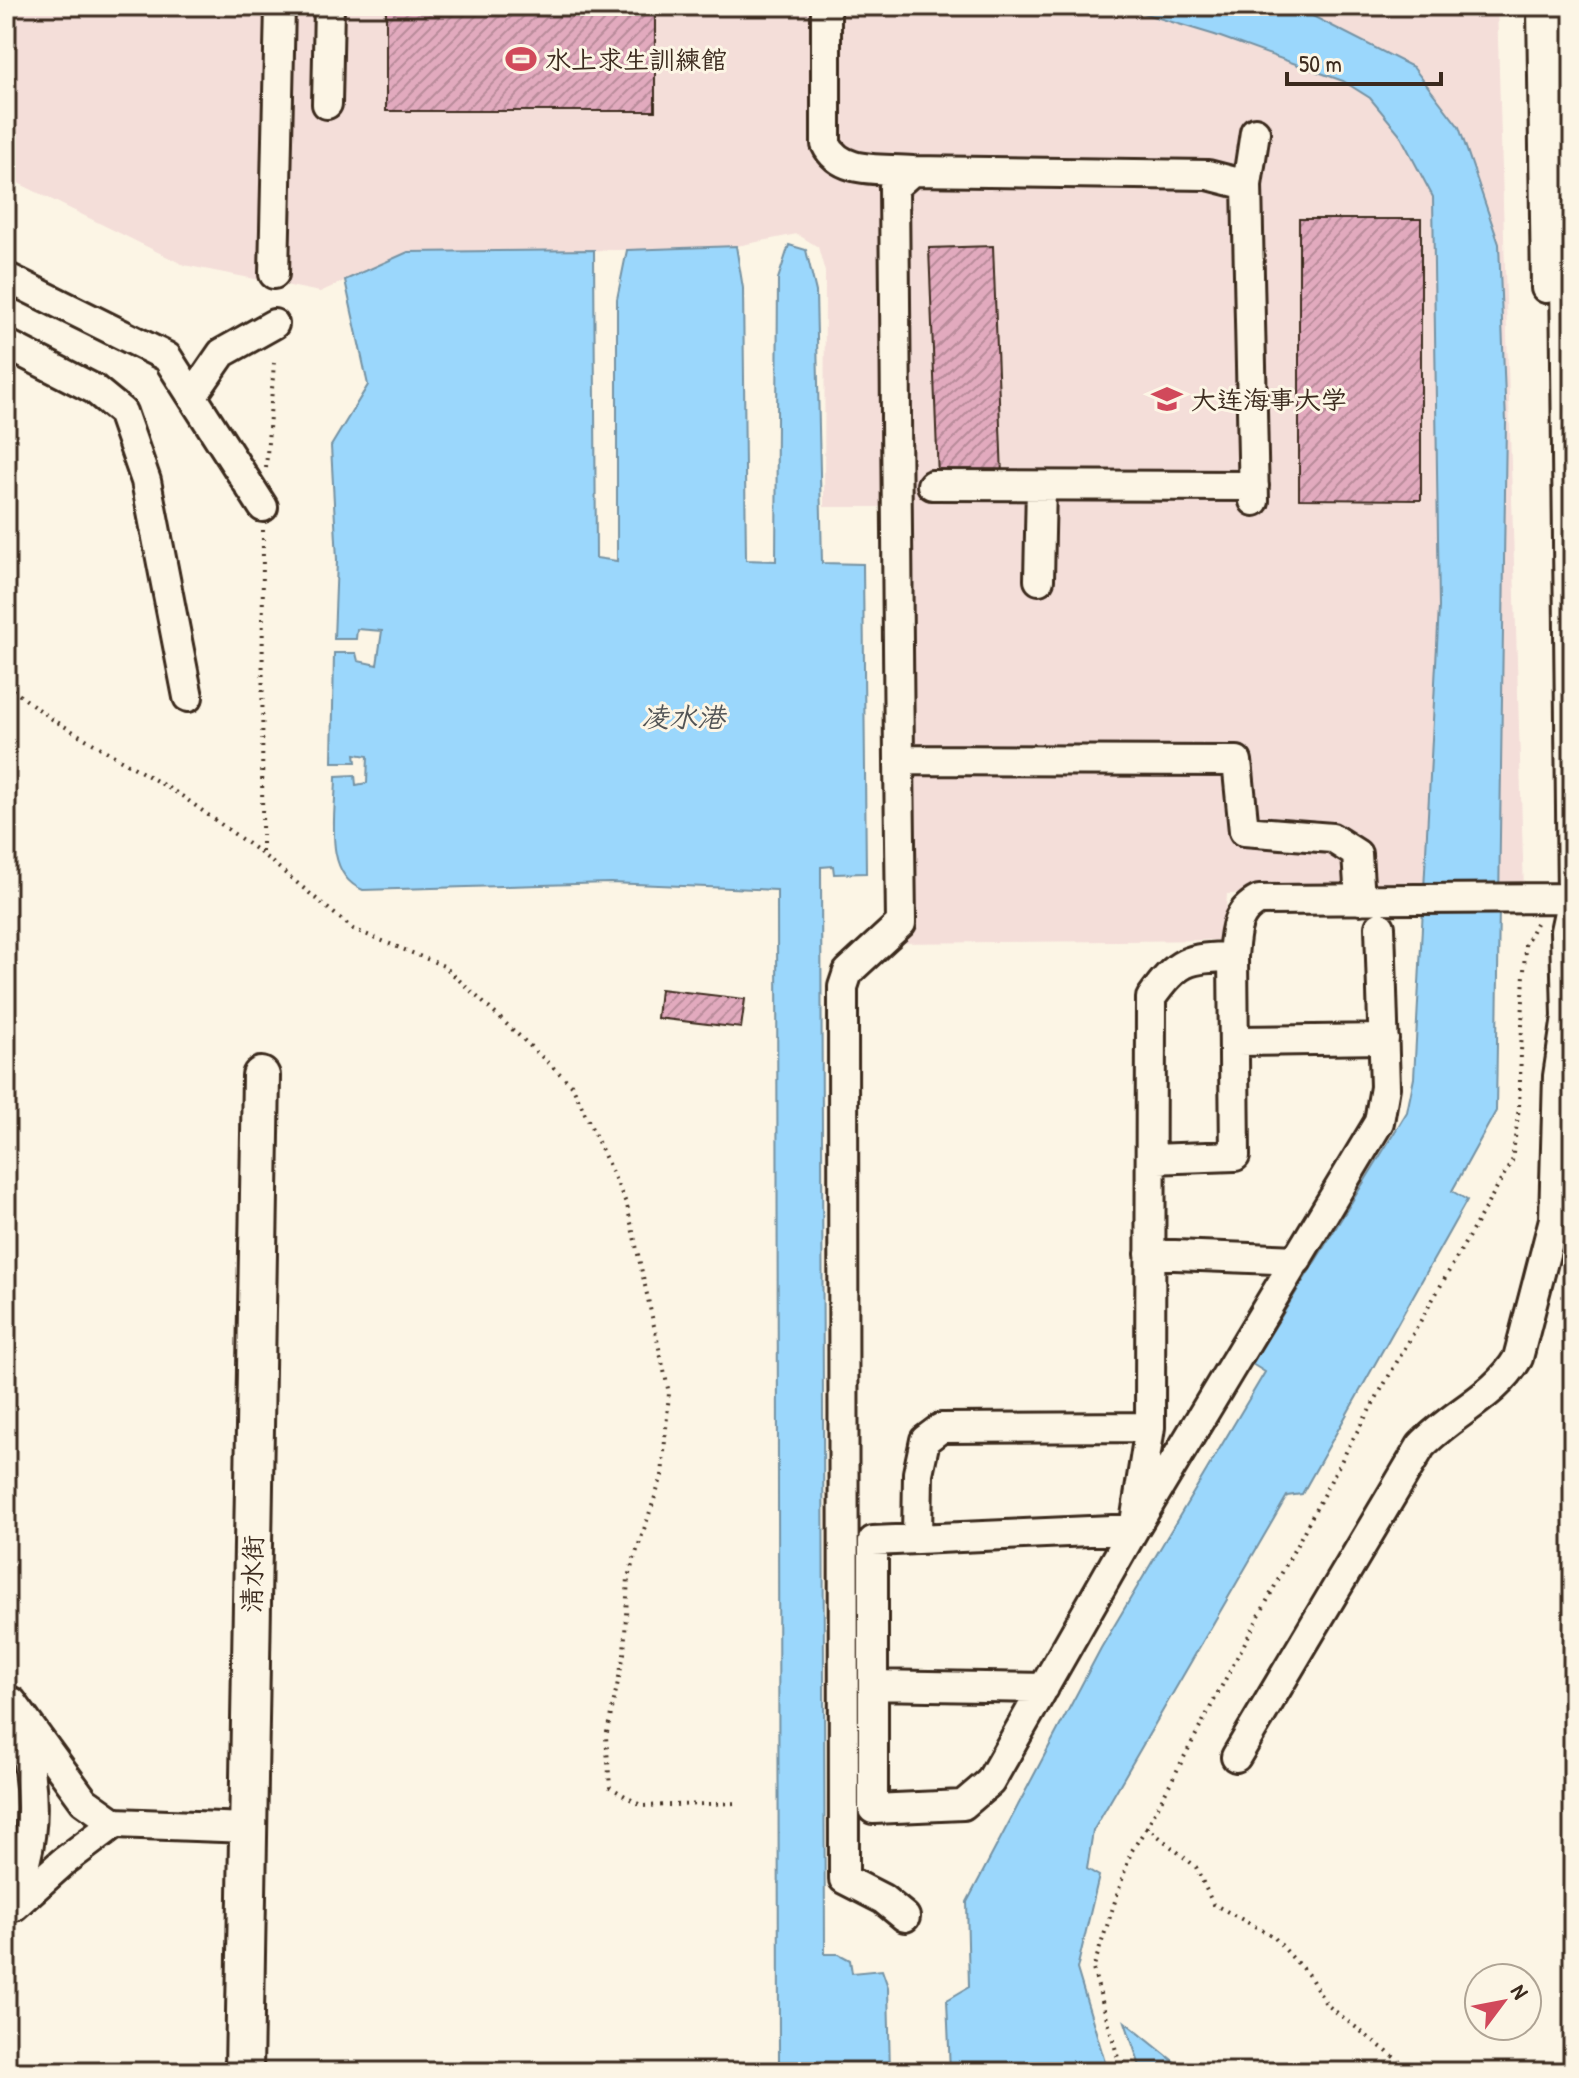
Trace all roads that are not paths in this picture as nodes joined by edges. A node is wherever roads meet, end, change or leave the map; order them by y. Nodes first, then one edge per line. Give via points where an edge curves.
1 (280, 6) edge
2 (329, 6) edge
3 (826, 6) edge
4 (1542, 6) edge
5 (1562, 6) edge
6 (327, 104) dead end
7 (1255, 132) dead end
8 (912, 171) junction
9 (1247, 185) junction
10 (274, 274) dead end
11 (6, 277) edge
12 (274, 324) dead end
13 (6, 344) edge
14 (193, 395) junction
15 (932, 485) dead end
16 (1041, 486) junction
17 (263, 507) road end
18 (1039, 580) dead end
19 (188, 697) dead end
20 (899, 760) junction
21 (1360, 900) junction
22 (1552, 901) edge
23 (1380, 927) dead end
24 (1233, 957) junction
25 (1384, 1039) junction
26 (1237, 1041) junction
27 (261, 1076) dead end
28 (1151, 1159) junction
29 (1150, 1254) junction
30 (1297, 1260) junction
31 (1150, 1427) junction
32 (1134, 1529) junction
33 (917, 1539) junction
34 (873, 1685) junction
35 (1044, 1688) junction
36 (9, 1698) edge
37 (1236, 1757) dead end
38 (115, 1823) junction
39 (248, 1828) junction
40 (6, 1912) edge
41 (905, 1917) dead end
42 (244, 2072) edge

1 - 10 street
2 - 6 street
3 - 8 street via 826,144 832,157 844,165
4 - 22 street
5 - 22 street
7 - 9 street
8 - 9 street via 1208,175
8 - 20 street via 894,187
9 - 16 street via 1254,494
11 - 14 street via 167,357
12 - 14 street via 222,353
13 - 19 street via 94,389 122,412 146,481
14 - 17 street via 212,433
15 - 16 street
16 - 18 street
20 - 21 street via 1237,761 1244,831 1332,838 1357,854
20 - 41 street via 901,923 848,972 843,987 844,1879
21 - 22 street
21 - 24 street via 1259,900 1247,906 1235,927
22 - 37 street via 1565,931 1567,1017 1558,1076 1554,1219 1518,1358 1493,1389 1438,1428 1405,1469
23 - 25 street
24 - 26 street
24 - 28 street via 1199,958 1171,970 1151,998
25 - 26 street
25 - 30 street via 1379,1122
26 - 28 street via 1235,1156
27 - 39 main road, 清水街
28 - 29 street
29 - 30 street
29 - 31 street
30 - 32 street
31 - 32 street
31 - 33 street via 941,1428 925,1440 918,1473
32 - 33 street
32 - 35 street
33 - 34 street via 873,1541
34 - 35 street
34 - 35 street via 873,1809 963,1805 977,1797
36 - 38 street via 84,1801
36 - 40 street via 27,1752 32,1820 22,1875
38 - 39 street
38 - 40 street
39 - 42 main road, 清水街

